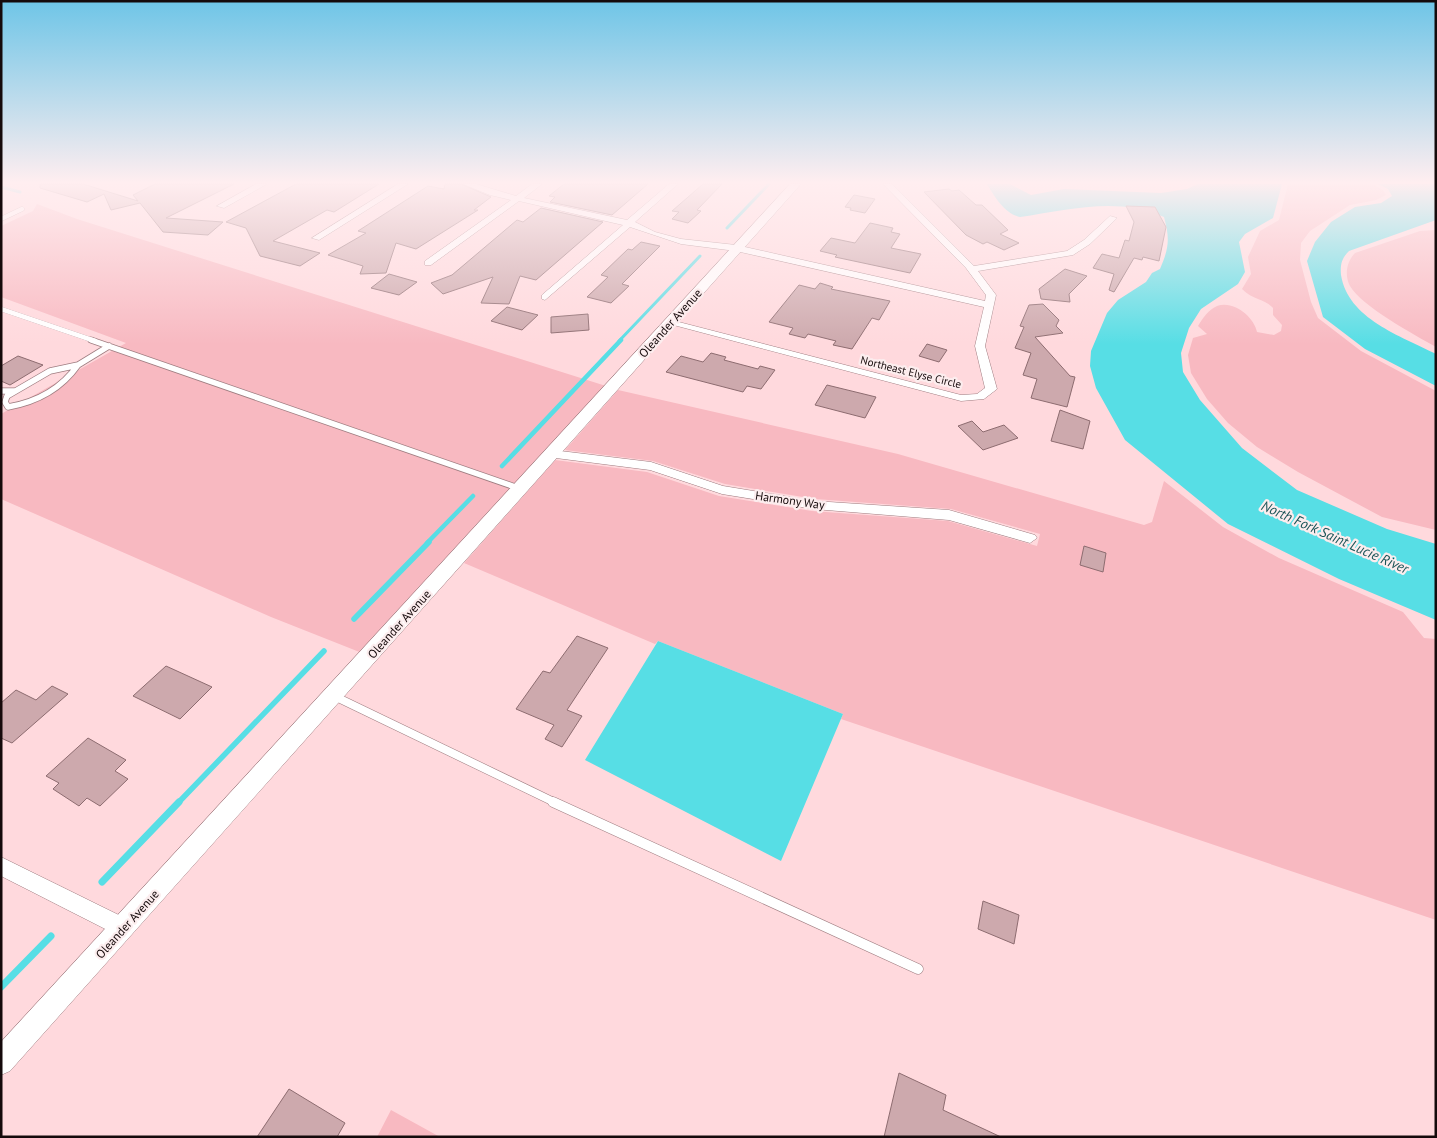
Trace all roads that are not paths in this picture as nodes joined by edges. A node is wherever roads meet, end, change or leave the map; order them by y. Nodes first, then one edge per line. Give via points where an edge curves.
1 (464, 237) edge
2 (614, 237) edge
3 (668, 237) edge
4 (746, 237) edge
5 (940, 237) edge
6 (1092, 237) edge
7 (736, 248) junction
8 (428, 263) dead end
9 (972, 269) junction
10 (545, 297) dead end
11 (990, 305) junction
12 (1, 309) edge
13 (671, 322) junction
14 (109, 346) junction
15 (78, 365) junction
16 (1, 391) edge
17 (15, 392) junction
18 (552, 454) junction
19 (521, 489) junction
20 (1030, 538) dead end
21 (334, 696) junction
22 (1, 866) edge
23 (124, 928) junction
24 (918, 969) dead end
25 (1, 1062) edge

1 - 8 street
2 - 10 street
3 - 7 street via 720,249
4 - 7 street, Oleander Avenue
5 - 9 street
6 - 9 street via 1070,253
7 - 11 street
7 - 13 street, Oleander Avenue
9 - 11 street via 991,295
11 - 13 street, Northeast Elyse Circle via 980,346 990,389 980,397 962,398
12 - 14 lane
13 - 18 street, Oleander Avenue
14 - 15 lane
14 - 19 lane
15 - 17 lane via 50,371
15 - 17 lane via 72,376 47,393 23,405 8,407 5,402 7,396
16 - 17 lane
18 - 19 street, Oleander Avenue
18 - 20 street, Harmony Way via 651,466 722,490 814,505 949,515
19 - 21 street, Oleander Avenue
21 - 23 street, Oleander Avenue
21 - 24 lane via 503,779
22 - 23 street
23 - 25 street, Oleander Avenue

